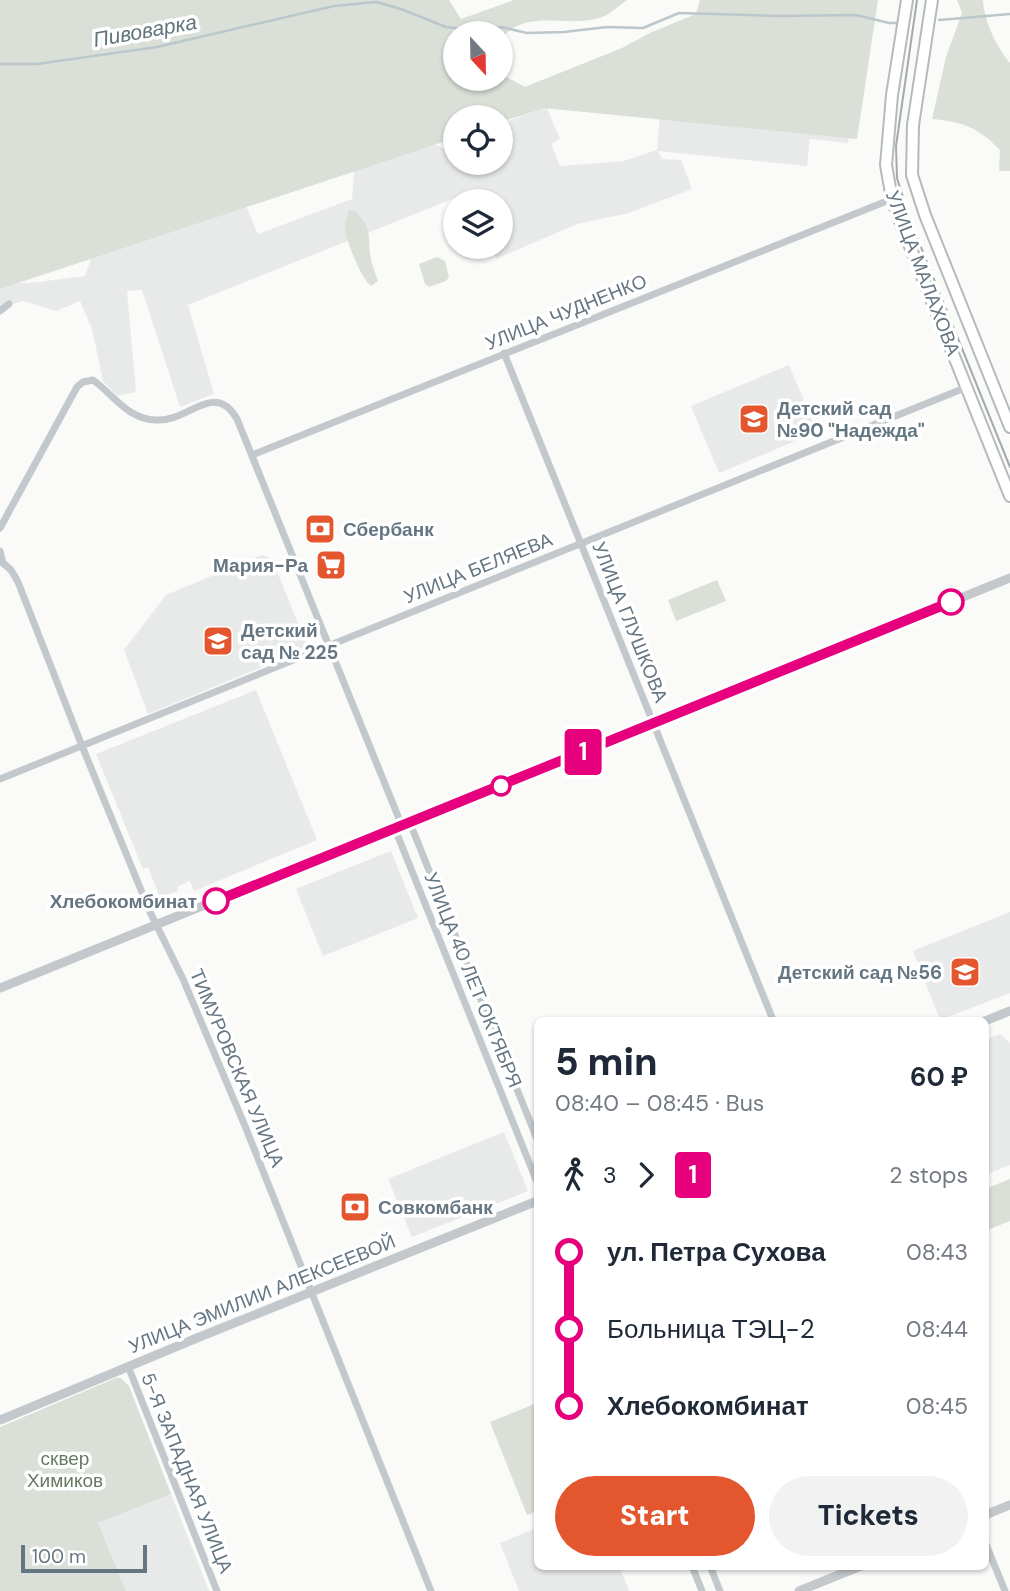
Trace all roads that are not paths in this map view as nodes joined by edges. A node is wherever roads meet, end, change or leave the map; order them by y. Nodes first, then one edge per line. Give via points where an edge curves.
1 (906, 0) edge
2 (932, 0) edge
3 (892, 199) junction
4 (9, 304) dead end
5 (0, 311) edge
6 (504, 353) junction
7 (967, 387) junction
8 (1010, 427) edge
9 (252, 456) junction
10 (1010, 496) edge
11 (0, 528) edge
12 (581, 543) junction
13 (0, 551) edge
14 (1, 563) edge
15 (1010, 578) edge
16 (330, 645) junction
17 (654, 724) junction
18 (82, 746) junction
19 (0, 779) edge
20 (402, 826) junction
21 (156, 925) junction
22 (0, 988) edge
23 (1010, 1011) edge
24 (772, 1017) edge
25 (989, 1019) edge
26 (534, 1132) edge
27 (534, 1174) edge
28 (534, 1202) edge
29 (311, 1292) junction
30 (128, 1366) junction
31 (0, 1420) edge
32 (1010, 1505) edge
33 (989, 1513) edge
34 (989, 1552) edge
35 (694, 1570) edge
36 (712, 1570) edge
37 (852, 1570) edge
38 (217, 1591) edge
39 (431, 1591) edge
40 (702, 1591) edge
41 (720, 1591) edge
42 (799, 1591) edge
43 (1005, 1591) edge

1 - 3 main road, УЛИЦА МАЛАХОВА via 886,146
2 - 8 main road, УЛИЦА МАЛАХОВА via 914,125 912,175
3 - 6 street, УЛИЦА ЧУДНЕНКО
3 - 7 main road, УЛИЦА МАЛАХОВА
4 - 5 street
6 - 9 street, УЛИЦА ЧУДНЕНКО
6 - 12 street, УЛИЦА ГЛУШКОВА
7 - 10 main road, УЛИЦА МАЛАХОВА
7 - 12 street, УЛИЦА БЕЛЯЕВА
9 - 11 street, УЛИЦА 40 ЛЕТ ОКТЯБРЯ via 237,419 224,403 215,401 155,421 118,405 93,380 83,382
9 - 16 street, УЛИЦА 40 ЛЕТ ОКТЯБРЯ
12 - 16 street, УЛИЦА БЕЛЯЕВА
12 - 17 street, УЛИЦА ГЛУШКОВА
13 - 14 street, ТИМУРОВСКАЯ УЛИЦА
14 - 18 street, ТИМУРОВСКАЯ УЛИЦА via 18,582
15 - 17 street
16 - 18 street, УЛИЦА БЕЛЯЕВА
16 - 20 street, УЛИЦА 40 ЛЕТ ОКТЯБРЯ
17 - 20 street
17 - 24 street, УЛИЦА ГЛУШКОВА
18 - 19 street, УЛИЦА БЕЛЯЕВА
18 - 21 street, ТИМУРОВСКАЯ УЛИЦА
20 - 21 street
20 - 26 street, УЛИЦА 40 ЛЕТ ОКТЯБРЯ
20 - 27 street, УЛИЦА 40 ЛЕТ ОКТЯБРЯ
21 - 22 street
21 - 29 street, ТИМУРОВСКАЯ УЛИЦА via 205,1030
23 - 25 street
28 - 29 street, УЛИЦА ЭМИЛИИ АЛЕКСЕЕВОЙ
29 - 30 street, УЛИЦА ЭМИЛИИ АЛЕКСЕЕВОЙ
29 - 39 street, ТИМУРОВСКАЯ УЛИЦА
30 - 31 street, УЛИЦА ЭМИЛИИ АЛЕКСЕЕВОЙ
30 - 38 street, 5-Я ЗАПАДНАЯ УЛИЦА
32 - 33 street
34 - 43 street
35 - 40 street
36 - 41 street
37 - 42 street

